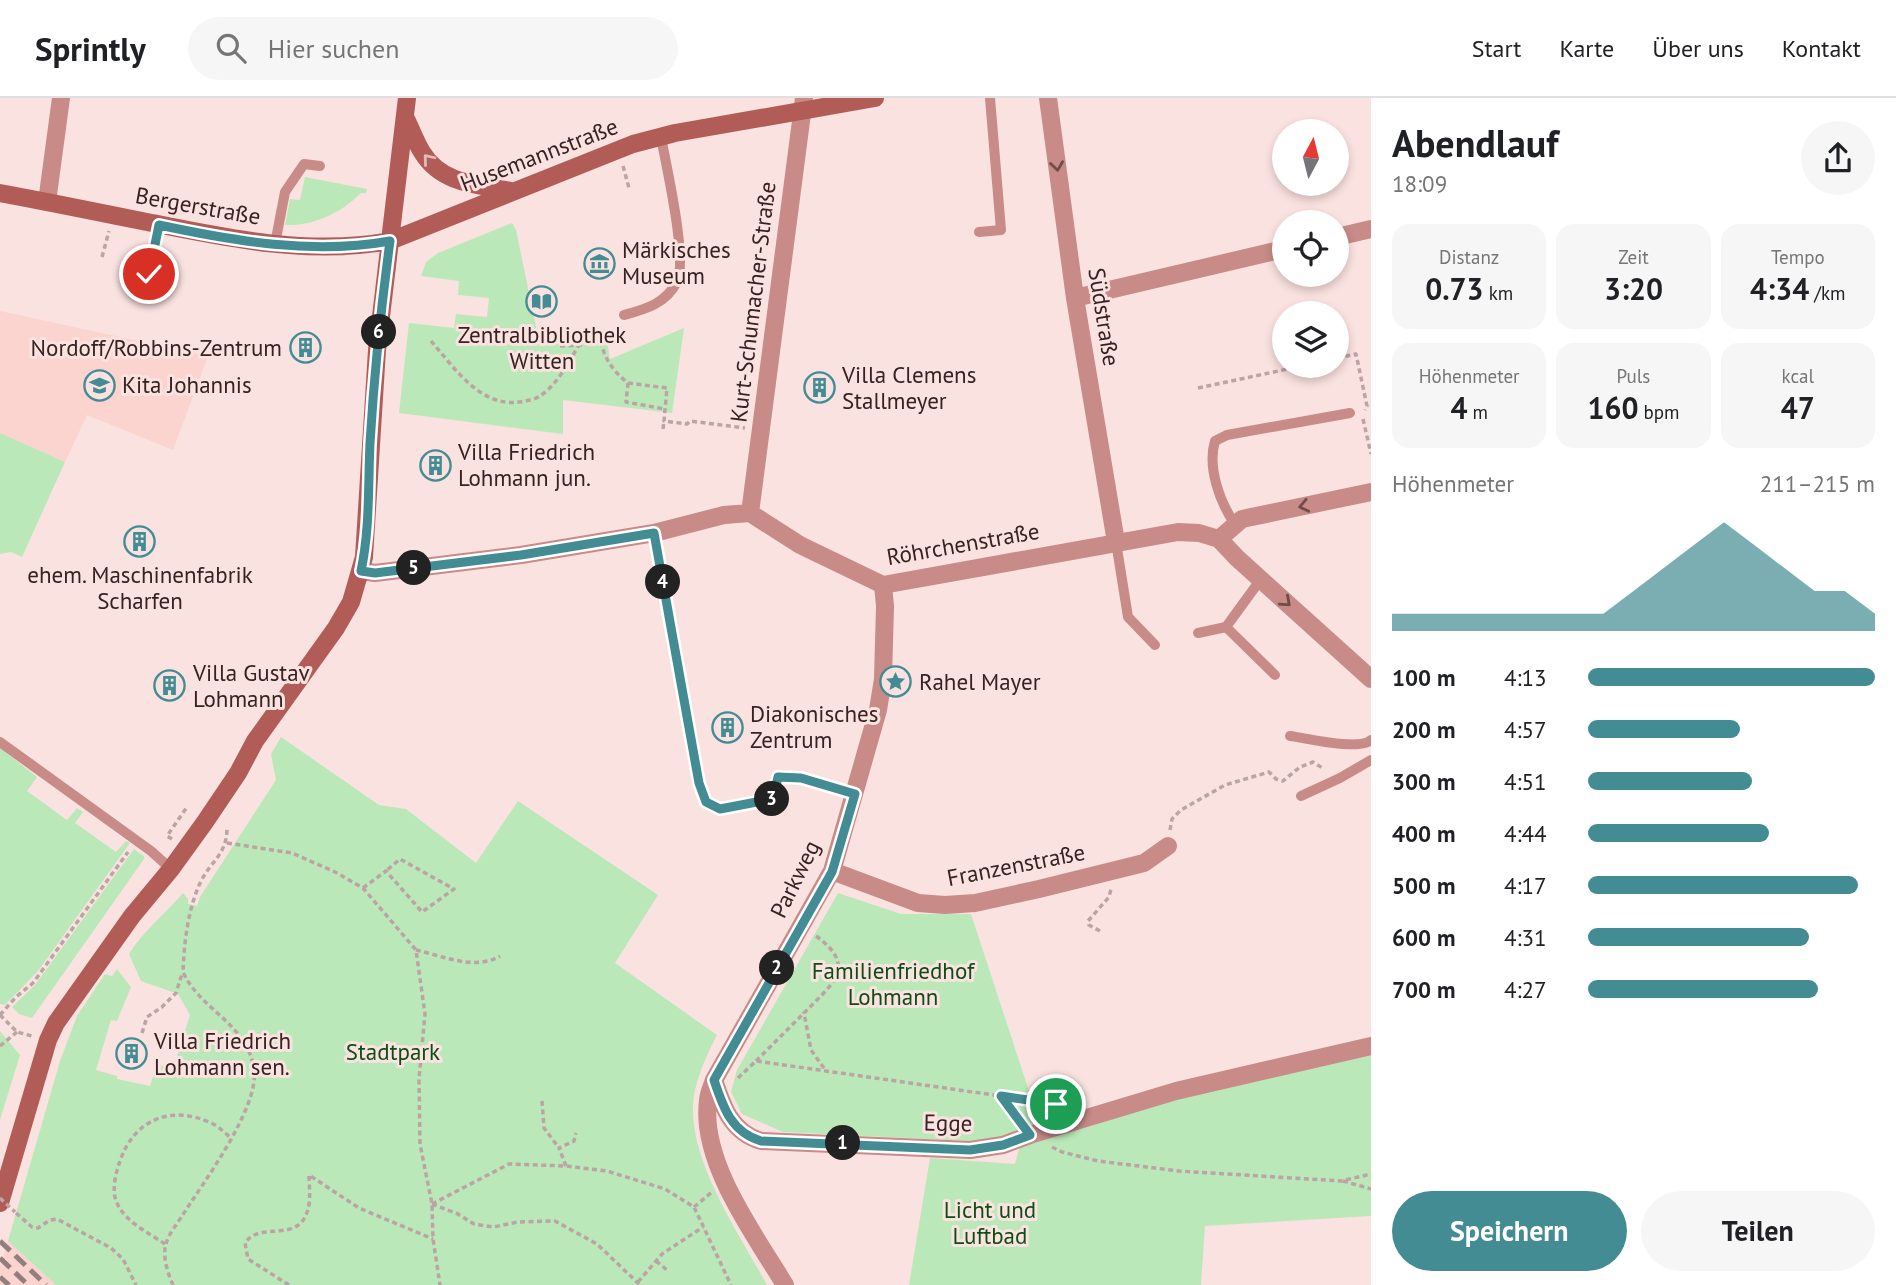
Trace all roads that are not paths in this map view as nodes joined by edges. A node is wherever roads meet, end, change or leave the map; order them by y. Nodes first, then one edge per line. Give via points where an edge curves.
1 (61, 98) edge
2 (407, 98) edge
3 (875, 98) edge
4 (990, 98) edge
5 (1048, 98) edge
6 (803, 104) edge
7 (405, 117) junction
8 (662, 136) junction
9 (320, 166) dead end
10 (512, 191) junction
11 (0, 193) edge
12 (47, 202) junction
13 (1371, 229) edge
14 (979, 232) dead end
15 (1349, 234) edge
16 (390, 241) junction
17 (275, 244) junction
18 (1272, 252) edge
19 (1076, 298) junction
20 (624, 314) road end
21 (1350, 413) dead end
22 (1371, 492) edge
23 (750, 513) junction
24 (1235, 524) junction
25 (654, 533) junction
26 (1219, 539) junction
27 (1116, 542) junction
28 (361, 571) junction
29 (1261, 579) junction
30 (883, 585) junction
31 (1226, 627) junction
32 (1198, 633) dead end
33 (1155, 645) dead end
34 (1275, 675) dead end
35 (1371, 679) edge
36 (1290, 736) dead end
37 (1371, 740) edge
38 (0, 742) edge
39 (1371, 760) edge
40 (855, 794) junction
41 (1300, 796) dead end
42 (1168, 846) road end
43 (171, 869) junction
44 (832, 872) junction
45 (1371, 1046) edge
46 (714, 1080) junction
47 (5, 1204) edge
48 (785, 1285) edge

1 - 12 street
2 - 7 main road
3 - 6 main road, Husemannstraße
4 - 14 lane via 1001,230
5 -> 19 street, Südstraße
6 - 8 main road, Husemannstraße
6 - 23 street, Kurt-Schumacher-Straße
10 -> 7 main road via 442,175 423,154
7 - 16 main road
8 - 10 main road, Husemannstraße
8 - 20 lane via 681,259 678,280 651,308
9 - 17 lane via 304,164 285,192
10 - 16 main road, Husemannstraße
11 - 12 main road, Bergerstraße
12 - 17 main road, Bergerstraße
13 - 15 street
16 - 17 main road, Bergerstraße via 329,247
16 - 28 main road
18 - 19 street
19 - 27 street, Südstraße
21 - 24 lane via 1215,441 1211,454 1223,507
22 -> 24 street
23 - 25 street
23 - 30 street, Röhrchenstraße via 800,545
24 - 26 street
25 - 28 street via 521,555
25 - 40 lane via 706,802 720,809 773,799 778,777 801,778
26 - 27 street, Röhrchenstraße via 1178,532
26 - 29 street
27 - 30 street, Röhrchenstraße
27 - 33 lane via 1128,617
28 - 43 main road via 336,628
29 - 31 lane
29 -> 35 street
30 - 40 street, Parkweg via 883,679
31 - 32 lane
31 - 34 lane
36 - 37 lane via 1352,745
38 - 43 lane
39 - 41 lane
40 - 44 street, Parkweg
42 - 44 street, Franzenstraße via 1144,863 975,903 918,903
43 - 47 main road via 56,1023
44 - 46 street, Parkweg
45 - 46 street, Egge via 1176,1091 1003,1145 970,1150 761,1141 740,1132 729,1119
46 - 48 street, Parkweg via 708,1100 713,1148 727,1188

